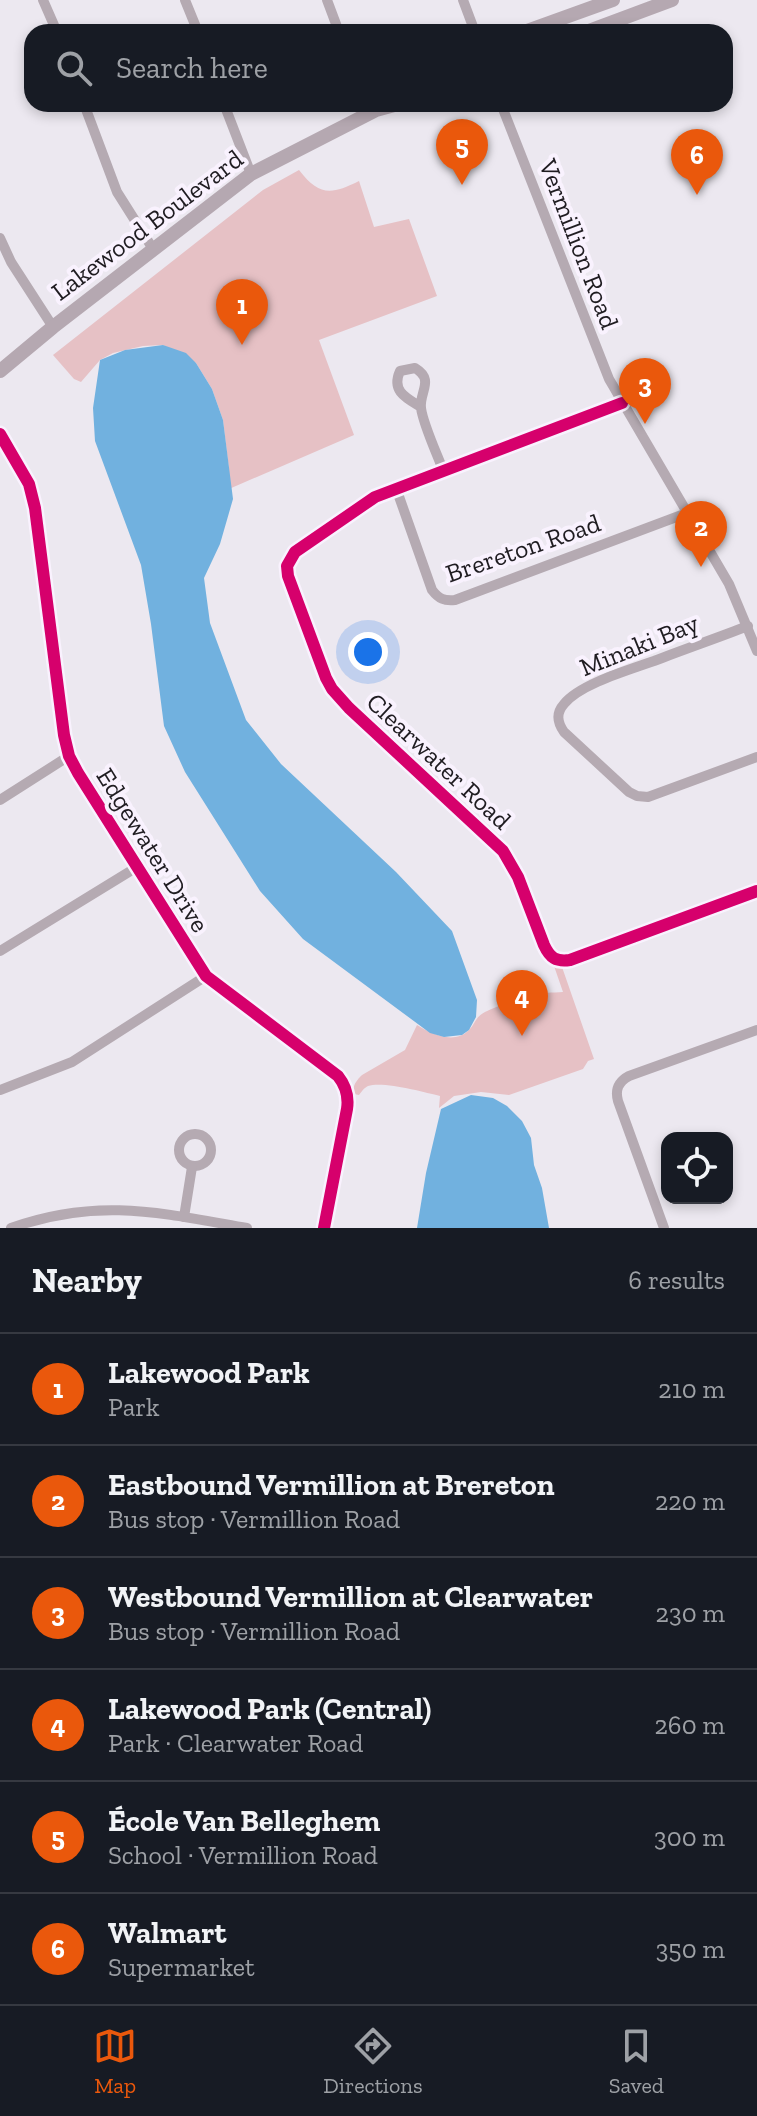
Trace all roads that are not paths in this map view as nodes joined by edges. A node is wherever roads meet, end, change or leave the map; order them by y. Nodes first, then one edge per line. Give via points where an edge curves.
1 (43, 0) edge
2 (185, 0) edge
3 (327, 0) edge
4 (463, 0) edge
5 (613, 0) edge
6 (662, 2) edge
7 (54, 24) edge
8 (195, 24) edge
9 (336, 24) edge
10 (472, 24) edge
11 (546, 24) edge
12 (606, 24) edge
13 (87, 112) edge
14 (227, 112) edge
15 (365, 112) edge
16 (504, 112) edge
17 (251, 174) junction
18 (0, 238) edge
19 (153, 249) junction
20 (53, 327) junction
21 (0, 371) edge
22 (622, 403) junction
23 (421, 407) dead end
24 (0, 434) edge
25 (443, 470) junction
26 (396, 488) junction
27 (687, 513) junction
28 (748, 626) junction
29 (757, 651) edge
30 (69, 756) junction
31 (757, 757) edge
32 (0, 800) edge
33 (137, 867) junction
34 (757, 891) edge
35 (0, 951) edge
36 (206, 976) junction
37 (757, 1030) edge
38 (0, 1090) edge
39 (192, 1167) dead end
40 (184, 1217) junction
41 (11, 1228) edge
42 (247, 1228) edge
43 (324, 1228) edge
44 (664, 1228) edge

1 - 7 street
2 - 8 street
3 - 9 street
4 - 10 street
5 - 11 street
6 - 12 street
13 - 19 street via 117,192
14 - 17 street
15 - 17 street, Lakewood Boulevard
16 - 22 street, Vermillion Road via 598,355
17 - 19 street, Lakewood Boulevard
18 - 20 street
19 - 20 street, Lakewood Boulevard
20 - 21 street, Lakewood Boulevard
22 - 25 street, Clearwater Road
22 - 27 street, Vermillion Road
23 - 25 street
24 - 30 street, Edgewater Drive via 29,484 35,508
25 - 26 street, Clearwater Road
26 - 27 street, Brereton Road via 432,590 445,601
26 - 34 street, Clearwater Road via 295,552 288,576 332,689 503,851 548,954 558,961 570,960
27 - 28 street, Vermillion Road
28 - 29 street, Vermillion Road
28 - 31 street, Minaki Bay via 598,682 562,705 558,724 637,796 648,797
30 - 32 street
30 - 33 street, Edgewater Drive
33 - 35 street
33 - 36 street, Edgewater Drive
36 - 38 street via 72,1062
36 - 43 street, Edgewater Drive via 343,1082 347,1109
37 - 44 street via 629,1076 618,1087 618,1101
39 - 40 street
40 - 41 street via 113,1209 49,1216
40 - 42 street

